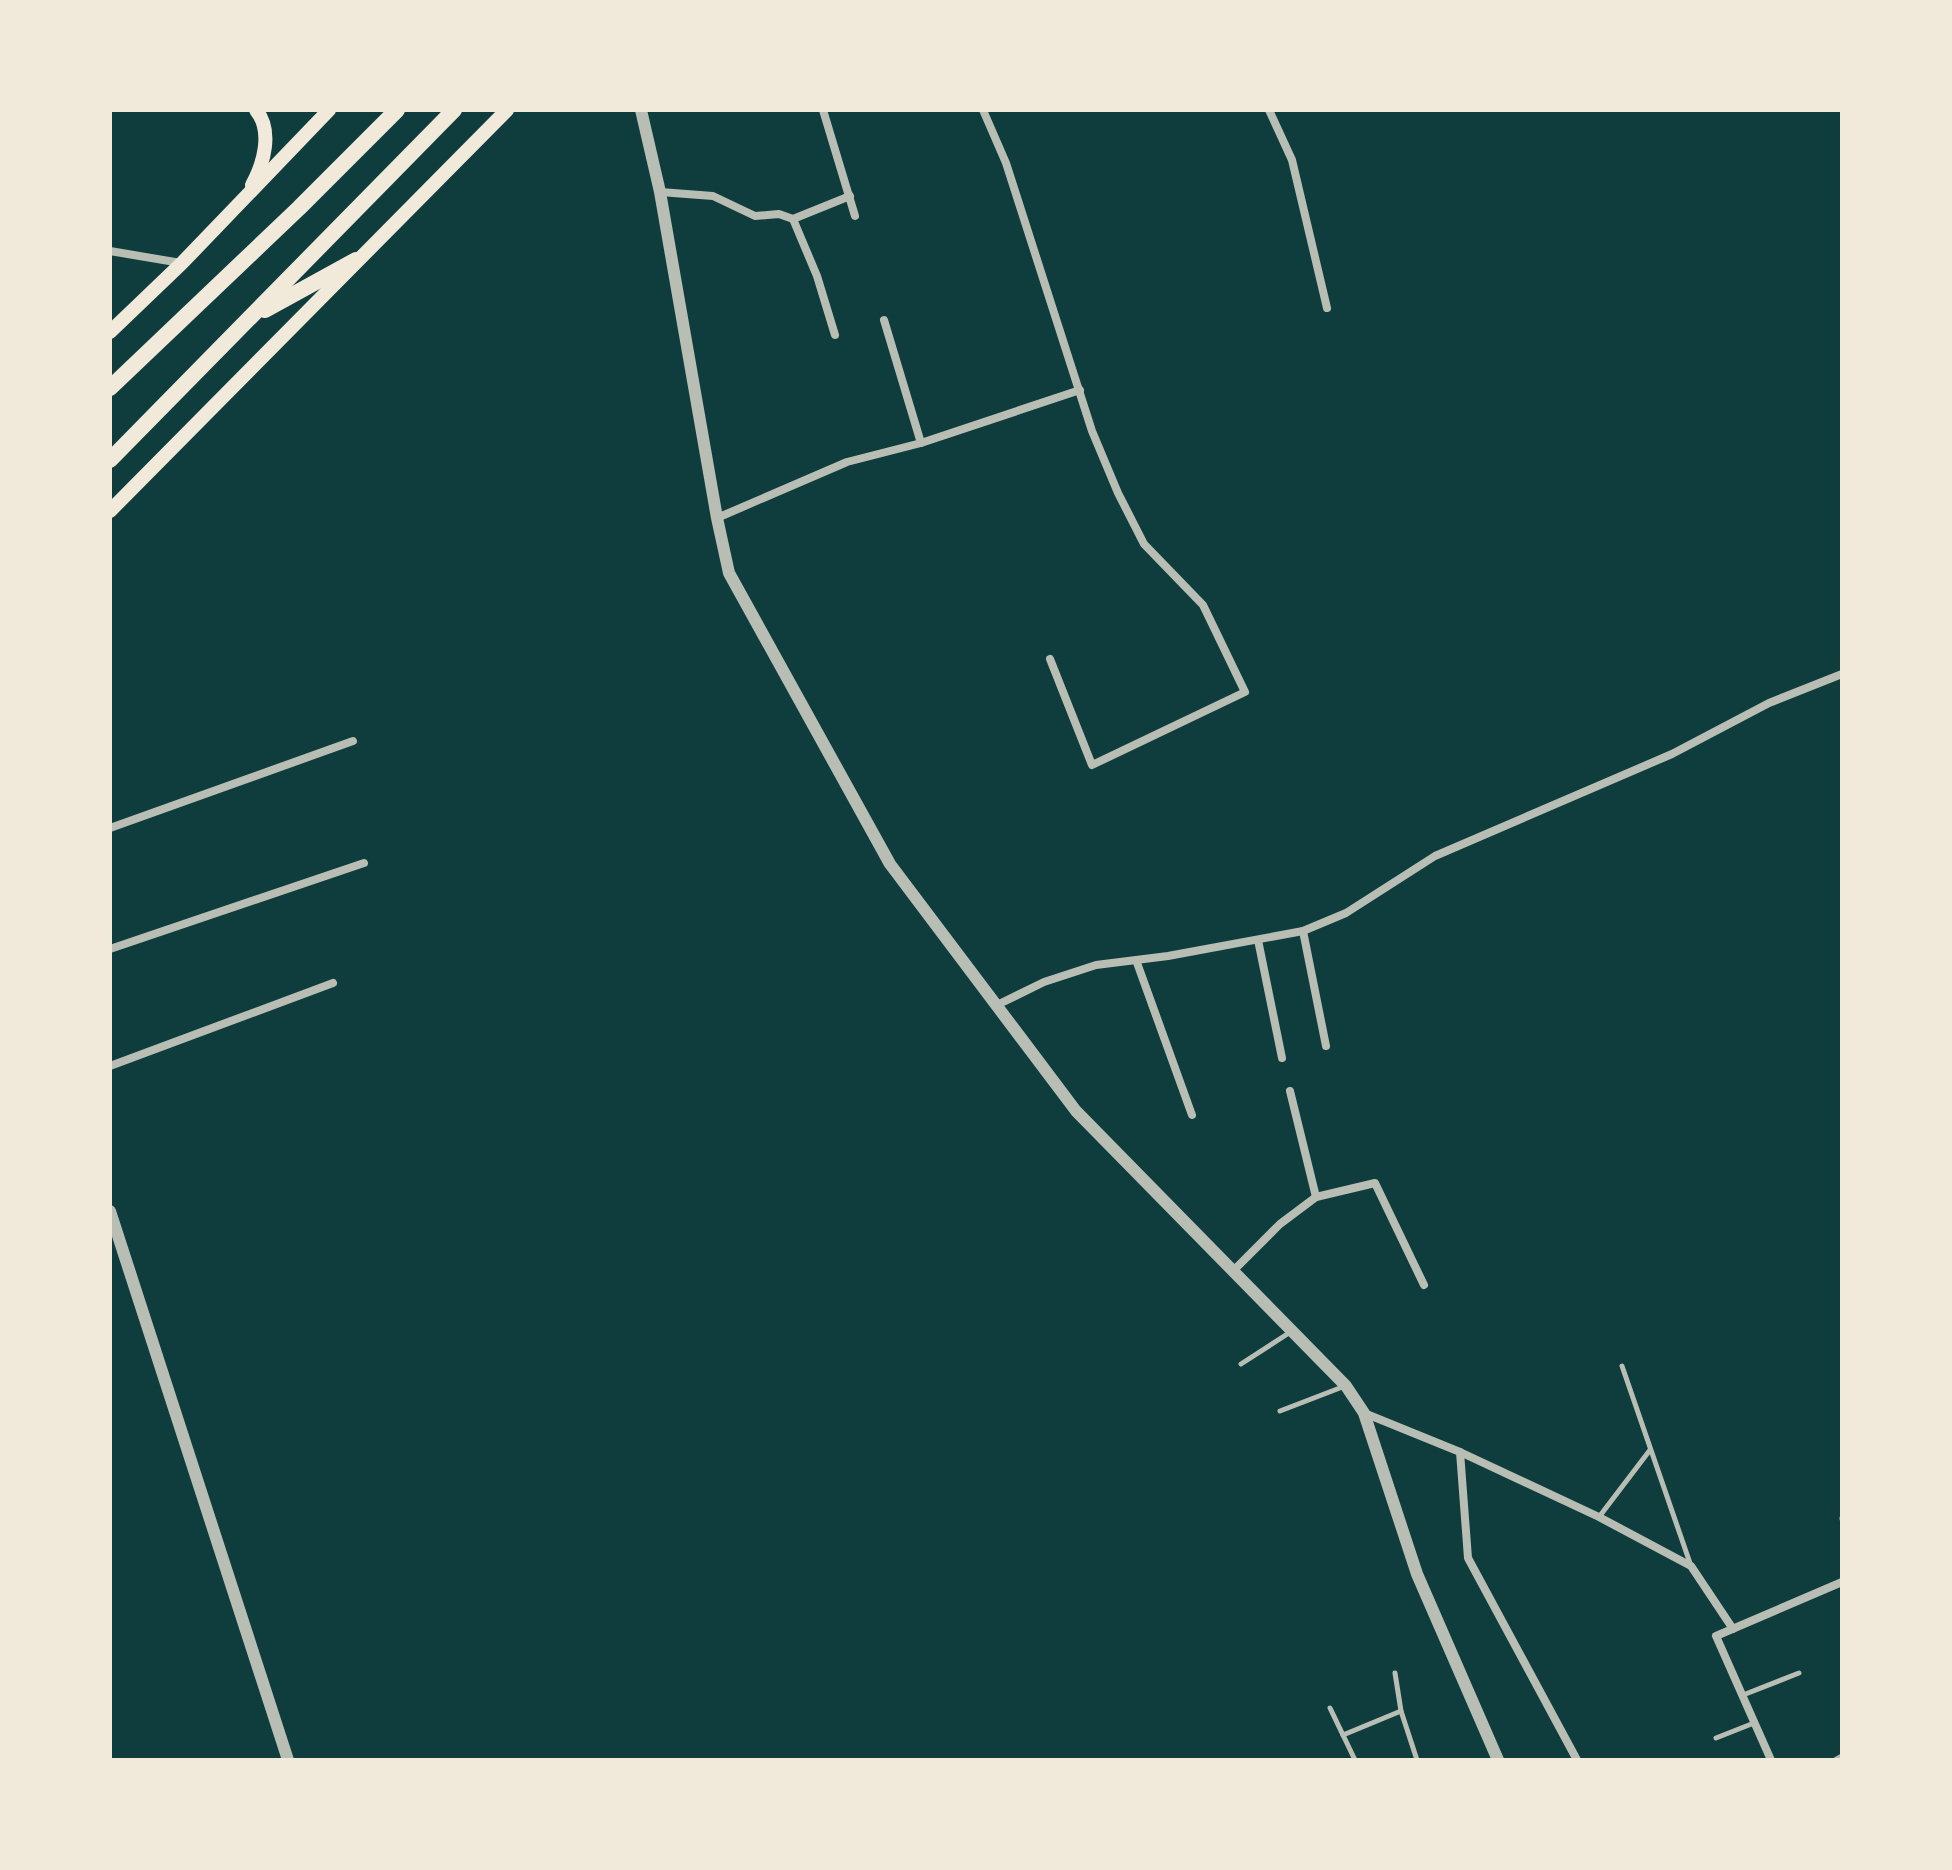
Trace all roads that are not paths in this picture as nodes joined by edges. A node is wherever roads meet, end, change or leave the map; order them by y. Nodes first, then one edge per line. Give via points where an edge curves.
1 (256, 110) edge
2 (329, 110) edge
3 (397, 110) edge
4 (454, 110) edge
5 (507, 110) edge
6 (641, 110) edge
7 (823, 110) edge
8 (983, 110) edge
9 (1269, 110) edge
10 (660, 192) junction
11 (850, 196) junction
12 (242, 202) junction
13 (855, 216) dead end
14 (793, 219) junction
15 (110, 251) edge
16 (356, 260) junction
17 (182, 263) junction
18 (1327, 308) dead end
19 (250, 318) junction
20 (884, 320) dead end
21 (110, 332) edge
22 (835, 335) dead end
23 (110, 388) edge
24 (1080, 390) junction
25 (921, 443) junction
26 (110, 460) edge
27 (110, 511) edge
28 (717, 518) junction
29 (1050, 659) dead end
30 (1842, 674) edge
31 (353, 741) dead end
32 (110, 828) edge
33 (364, 863) dead end
34 (1303, 931) junction
35 (1258, 940) junction
36 (110, 949) edge
37 (1136, 960) junction
38 (333, 983) dead end
39 (997, 1005) junction
40 (1326, 1046) dead end
41 (1282, 1058) dead end
42 (110, 1066) edge
43 (1290, 1091) dead end
44 (1192, 1115) dead end
45 (1316, 1197) junction
46 (110, 1211) edge
47 (1234, 1270) junction
48 (1424, 1285) dead end
49 (1293, 1331) junction
50 (1241, 1364) dead end
51 (1622, 1366) dead end
52 (1346, 1386) junction
53 (1280, 1411) dead end
54 (1364, 1413) junction
55 (1651, 1449) junction
56 (1460, 1452) junction
57 (1599, 1517) junction
58 (1691, 1566) junction
59 (1842, 1582) edge
60 (1733, 1629) junction
61 (1395, 1673) dead end
62 (1799, 1673) dead end
63 (1742, 1695) junction
64 (1330, 1708) dead end
65 (1401, 1711) junction
66 (1754, 1723) junction
67 (1343, 1735) junction
68 (1716, 1738) dead end
69 (1842, 1756) edge
70 (288, 1760) edge
71 (1355, 1760) edge
72 (1417, 1760) edge
73 (1498, 1760) edge
74 (1577, 1760) edge
75 (1771, 1760) edge
76 (1835, 1760) edge

1 - 12 main road via 262,117 265,147 261,170
2 - 12 main road
3 - 23 highway
4 - 19 highway
5 - 16 main road
6 - 10 street
7 - 11 street
8 - 24 street via 1006,163
9 - 18 street via 1292,160
10 - 14 street via 713,196 755,216
10 - 28 street
11 - 13 street
11 - 14 street
12 - 17 main road
14 - 22 street
15 - 17 street
16 - 19 highway
16 - 27 main road
17 - 21 main road
19 - 26 highway
20 - 25 street
24 - 25 street
24 - 29 street via 1092,431 1144,544 1203,605 1245,692 1092,765
25 - 28 street via 847,462
28 - 39 street via 729,573 890,864
30 - 34 street via 1435,856 1346,913
31 - 32 street
33 - 36 street
34 - 35 street
34 - 40 street
35 - 37 street
35 - 41 street
37 - 39 street via 1096,965
37 - 44 street
38 - 42 street
39 - 47 street via 1076,1111
43 - 45 street
45 - 47 street
45 - 48 street via 1375,1183
46 - 70 street
47 - 49 street
49 - 50 lane
49 - 52 street
51 - 55 lane
52 - 53 lane
52 - 54 street
54 - 56 street
54 - 73 street via 1417,1574
55 - 57 lane
55 - 58 lane
56 - 57 street
56 - 74 street via 1468,1558
57 - 58 street
58 - 60 street
59 - 60 street
60 - 63 street via 1716,1636
61 - 65 lane
62 - 63 lane
63 - 66 street
64 - 67 lane
65 - 67 lane
65 - 72 lane
66 - 68 lane
66 - 75 street
67 - 71 lane
69 - 76 lane

